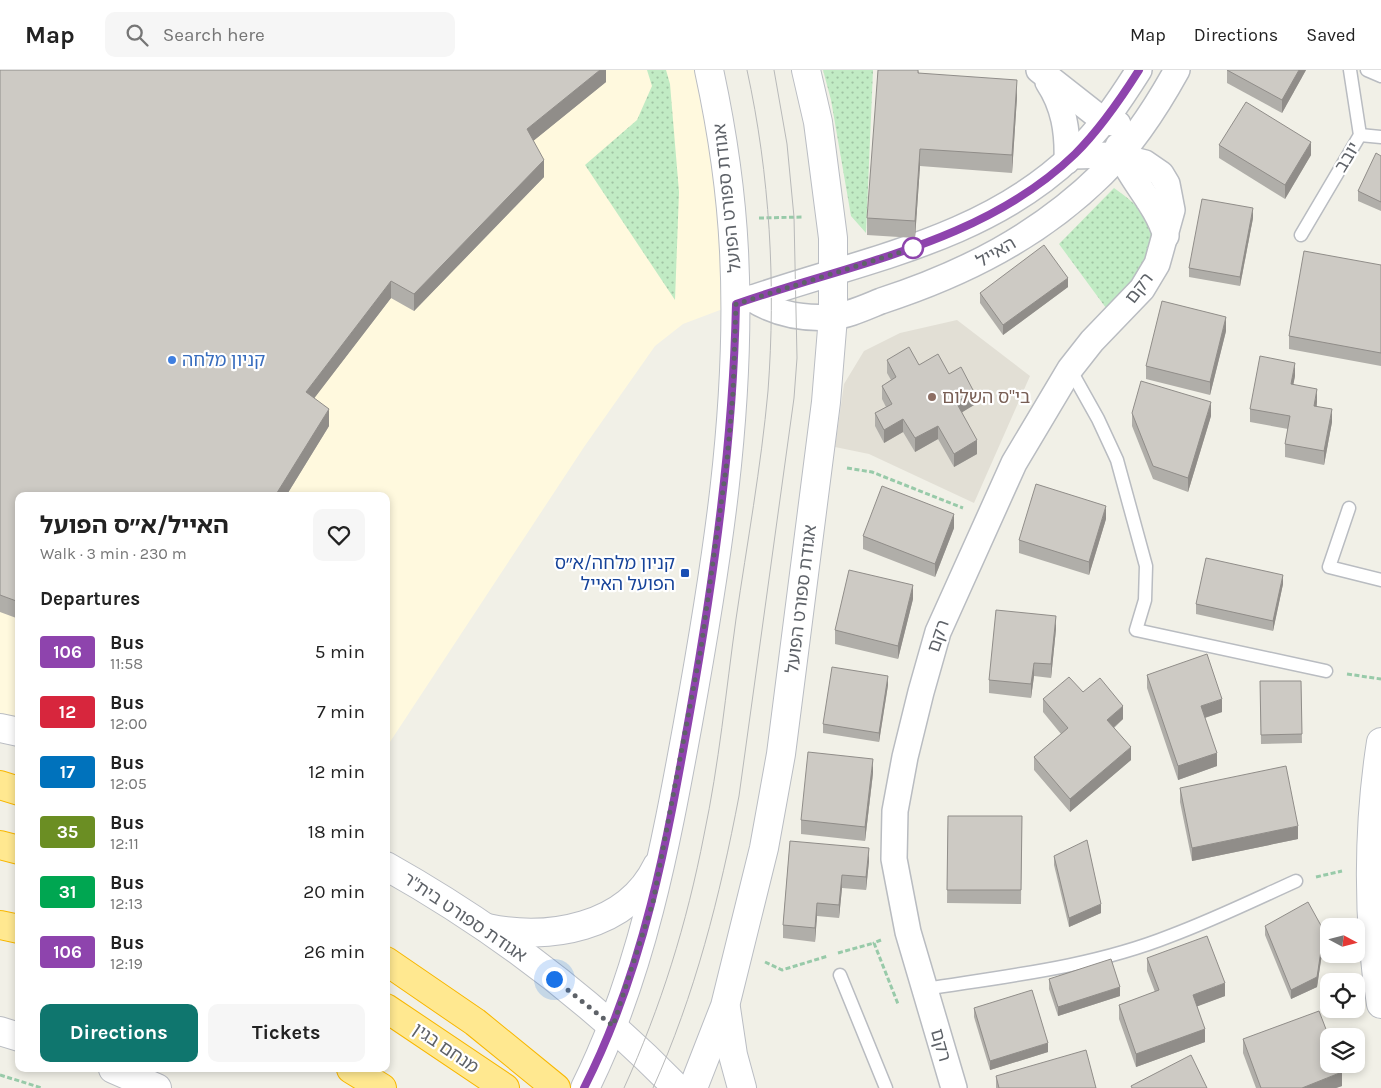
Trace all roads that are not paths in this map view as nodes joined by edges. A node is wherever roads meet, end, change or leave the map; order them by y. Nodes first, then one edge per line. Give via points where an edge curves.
1 (709, 70) edge
2 (806, 70) edge
3 (1139, 70) edge
4 (1177, 70) edge
5 (1350, 70) edge
6 (1367, 70) edge
7 (1040, 71) edge
8 (1381, 76) edge
9 (716, 105) junction
10 (1150, 116) junction
11 (1109, 123) junction
12 (1360, 135) junction
13 (1381, 137) edge
14 (1120, 156) junction
15 (1070, 158) junction
16 (1301, 235) dead end
17 (834, 272) junction
18 (744, 301) junction
19 (833, 317) junction
20 (1070, 369) junction
21 (1349, 508) dead end
22 (1381, 580) edge
23 (1326, 671) road end
24 (0, 728) edge
25 (15, 731) edge
26 (1381, 742) edge
27 (0, 785) edge
28 (15, 790) edge
29 (0, 845) edge
30 (15, 849) edge
31 (664, 851) junction
32 (390, 868) edge
33 (1296, 881) road end
34 (0, 925) edge
35 (15, 928) edge
36 (486, 928) junction
37 (390, 964) edge
38 (840, 974) dead end
39 (925, 989) junction
40 (1381, 1004) edge
41 (725, 1006) junction
42 (390, 1011) edge
43 (613, 1026) junction
44 (0, 1032) edge
45 (15, 1036) edge
46 (120, 1072) edge
47 (356, 1072) edge
48 (586, 1086) edge
49 (157, 1088) edge
50 (382, 1088) edge
51 (505, 1088) edge
52 (556, 1088) edge
53 (677, 1088) edge
54 (693, 1088) edge
55 (742, 1088) edge
56 (886, 1088) edge
57 (954, 1088) edge

1 - 9 street, אגודת ספורט הפועל
2 - 17 street, אגודת ספורט הפועל via 818,122 832,217
3 - 11 street
4 - 10 street, האייל
5 - 12 lane, יובב
6 - 8 lane
7 - 11 street
7 - 15 street via 1063,114
9 - 18 street, אגודת ספורט הפועל
9 - 18 street via 736,151 747,218
10 - 11 street via 1134,123
10 - 14 street, האייל
11 - 14 street
11 - 15 street, האייל
12 - 13 lane
12 - 16 lane, יובב
14 - 15 street, רקם via 1090,154
14 - 19 street, האייל via 1055,214 993,255 920,289
14 - 20 street, רקם via 1145,163 1161,174 1168,184 1172,210 1166,236 1157,264 1142,289
15 - 17 street, האייל via 1033,188 969,226
17 - 18 street, האייל
17 - 19 street, אגודת ספורט הפועל
18 - 19 street, האייל via 806,318
18 - 31 street, אגודת ספורט הפועל via 720,517 701,648
19 - 41 street, אגודת ספורט הפועל via 826,402 781,754 764,848
20 - 23 lane via 1117,460 1146,566 1145,600 1136,630
20 - 39 street, רקם via 1014,463 938,632 905,757 895,811 894,858 908,932
21 - 22 lane via 1329,567
24 - 25 street
26 - 40 street via 1372,865
27 - 28 highway
29 - 30 highway
31 - 36 street via 653,873 626,903 592,923 526,933
31 - 43 street, אגודת ספורט הפועל via 642,940
32 - 36 street, אגודת ספורט בית"ר
33 - 39 lane via 1170,937 1106,956 1022,976
34 - 35 highway
36 - 43 street, אגודת ספורט בית"ר
37 - 52 highway via 475,1022
38 - 56 lane
39 - 57 street, רקם
41 - 54 street, אגודת ספורט הפועל
41 - 55 street
42 - 51 highway, מנחם בגין
43 - 48 street, אגודת ספורט הפועל
43 - 53 street, אגודת ספורט בית"ר
44 - 45 street
46 - 49 street
47 - 50 highway

